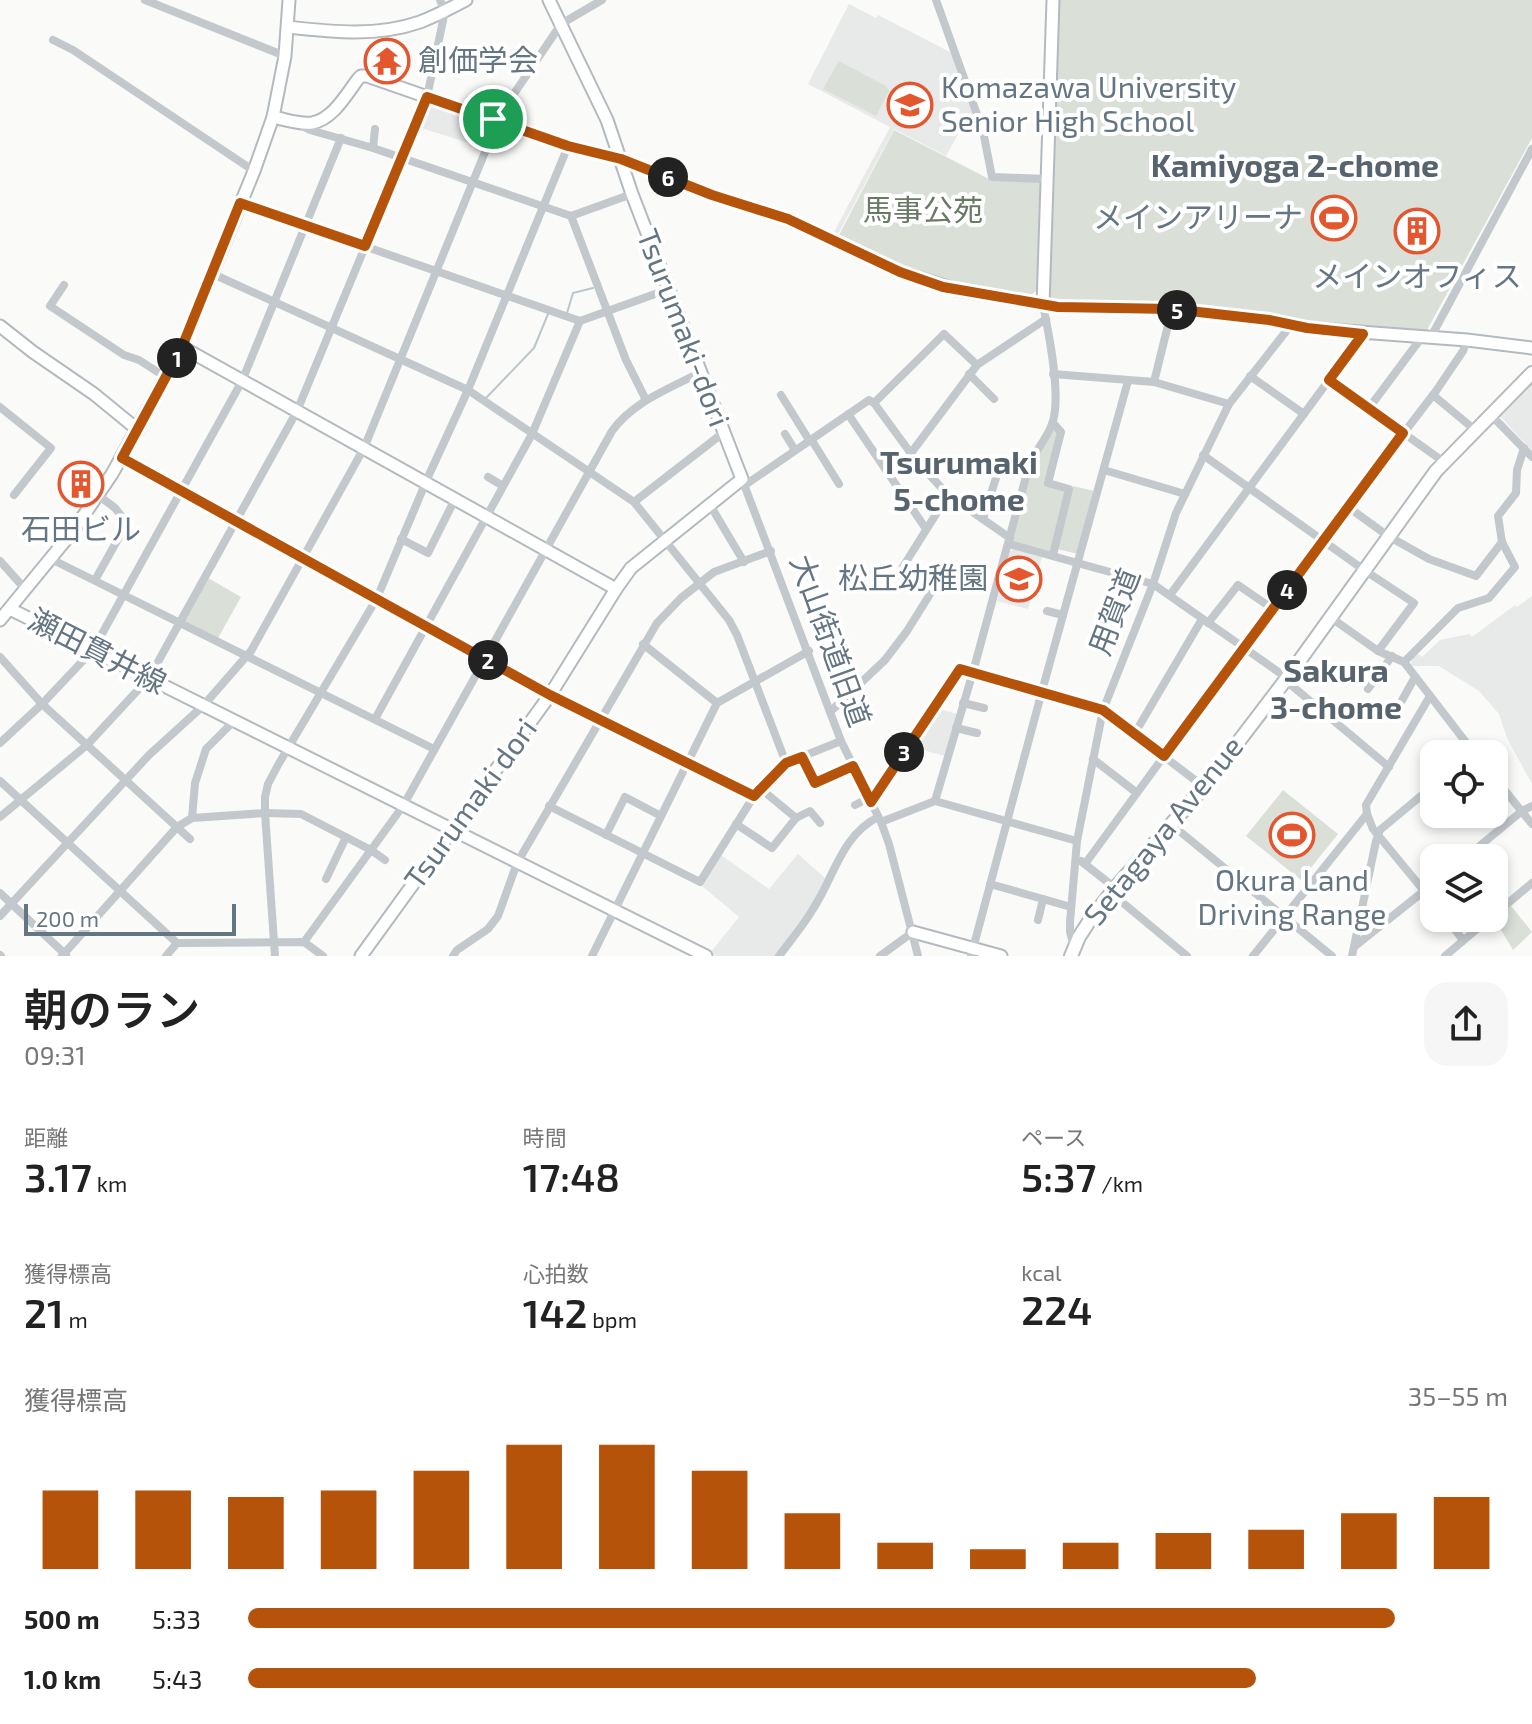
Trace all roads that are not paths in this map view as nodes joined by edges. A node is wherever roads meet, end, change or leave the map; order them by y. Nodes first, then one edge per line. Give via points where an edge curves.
1 (145, 0) edge
2 (289, 0) edge
3 (466, 0) edge
4 (549, 0) edge
5 (602, 0) edge
6 (936, 0) edge
7 (1053, 0) edge
8 (443, 6) edge
9 (561, 24) junction
10 (288, 27) junction
11 (53, 40) dead end
12 (285, 56) junction
13 (427, 97) junction
14 (273, 117) junction
15 (498, 121) junction
16 (304, 123) junction
17 (375, 129) dead end
18 (341, 138) junction
19 (568, 146) junction
20 (373, 148) junction
21 (1532, 149) edge
22 (401, 159) junction
23 (621, 159) junction
24 (254, 171) junction
25 (1047, 179) junction
26 (473, 183) junction
27 (632, 194) junction
28 (240, 203) junction
29 (543, 207) junction
30 (571, 216) junction
31 (306, 227) junction
32 (365, 246) junction
33 (437, 271) junction
34 (213, 274) junction
35 (64, 285) dead end
36 (669, 289) junction
37 (507, 295) junction
38 (275, 302) junction
39 (1043, 305) junction
40 (1172, 309) junction
41 (608, 312) junction
42 (1046, 319) junction
43 (580, 321) junction
44 (1291, 325) junction
45 (0, 326) edge
46 (331, 327) junction
47 (1363, 334) junction
48 (1426, 337) junction
49 (1467, 340) junction
50 (182, 347) junction
51 (1532, 348) edge
52 (400, 359) junction
53 (977, 365) junction
54 (701, 372) junction
55 (1532, 373) edge
56 (969, 374) junction
57 (1053, 374) junction
58 (1250, 376) junction
59 (167, 378) junction
60 (1329, 380) junction
61 (242, 381) junction
62 (1128, 381) junction
63 (1154, 382) junction
64 (468, 390) junction
65 (781, 395) dead end
66 (1433, 395) junction
67 (994, 399) dead end
68 (646, 400) junction
69 (874, 403) junction
70 (1229, 404) junction
71 (0, 407) edge
72 (1369, 408) junction
73 (297, 411) junction
74 (848, 414) junction
75 (1304, 414) junction
76 (1491, 415) junction
77 (1053, 423) junction
78 (138, 430) junction
79 (1475, 430) junction
80 (723, 433) junction
81 (1403, 433) junction
82 (532, 434) junction
83 (785, 434) dead end
84 (810, 440) junction
85 (364, 448) junction
86 (1524, 448) junction
87 (795, 450) junction
88 (911, 453) junction
89 (1203, 455) junction
90 (1532, 457) edge
91 (122, 458) junction
92 (1030, 462) junction
93 (1444, 462) junction
94 (1104, 470) junction
95 (589, 472) junction
96 (488, 477) dead end
97 (744, 482) junction
98 (425, 483) junction
99 (839, 484) dead end
100 (503, 486) junction
101 (1250, 487) junction
102 (182, 490) junction
103 (1185, 494) junction
104 (14, 495) dead end
105 (98, 495) junction
106 (948, 495) junction
107 (455, 499) junction
108 (634, 502) junction
109 (710, 505) junction
110 (1348, 507) junction
111 (487, 517) junction
112 (983, 519) junction
113 (236, 520) junction
114 (926, 529) junction
115 (1388, 536) junction
116 (401, 539) junction
117 (1009, 541) junction
118 (1324, 541) junction
119 (1502, 542) junction
120 (667, 543) junction
121 (546, 549) junction
122 (771, 551) junction
123 (1053, 555) junction
124 (303, 557) junction
125 (51, 559) junction
126 (0, 561) edge
127 (744, 562) junction
128 (1079, 563) junction
129 (1364, 570) junction
130 (95, 580) junction
131 (700, 584) junction
132 (1153, 584) junction
133 (616, 589) junction
134 (26, 590) junction
135 (123, 594) junction
136 (1170, 595) junction
137 (377, 598) junction
138 (10, 609) junction
139 (1273, 609) junction
140 (1047, 611) dead end
141 (1063, 615) junction
142 (1330, 617) junction
143 (0, 620) edge
144 (1205, 621) junction
145 (180, 622) junction
146 (426, 626) junction
147 (643, 644) junction
148 (1243, 648) junction
149 (93, 650) junction
150 (809, 651) junction
151 (1378, 651) junction
152 (247, 656) junction
153 (1392, 656) junction
154 (0, 657) edge
155 (485, 659) junction
156 (1404, 662) junction
157 (973, 672) junction
158 (1415, 677) junction
159 (149, 678) junction
160 (1287, 678) junction
161 (755, 681) junction
162 (1368, 689) dead end
163 (1042, 691) junction
164 (320, 692) junction
165 (550, 695) junction
166 (1430, 696) junction
167 (717, 703) junction
168 (963, 703) junction
169 (42, 704) junction
170 (203, 706) junction
171 (984, 708) dead end
172 (1103, 710) junction
173 (1396, 711) dead end
174 (830, 712) junction
175 (375, 719) junction
176 (599, 719) junction
177 (234, 721) junction
178 (956, 728) junction
179 (977, 733) dead end
180 (1135, 733) junction
181 (1463, 740) edge
182 (841, 741) junction
183 (0, 743) edge
184 (87, 745) junction
185 (288, 748) junction
186 (434, 749) junction
187 (1164, 756) junction
188 (802, 757) junction
189 (1093, 759) junction
190 (687, 763) junction
191 (786, 763) junction
192 (853, 766) junction
193 (1389, 767) junction
194 (125, 780) junction
195 (0, 781) edge
196 (1204, 787) junction
197 (761, 789) junction
198 (1137, 793) junction
199 (1508, 794) edge
200 (754, 796) junction
201 (1420, 797) edge
202 (20, 800) junction
203 (870, 800) junction
204 (935, 801) junction
205 (855, 805) dead end
206 (403, 806) junction
207 (549, 806) junction
208 (1532, 806) edge
209 (1522, 811) junction
210 (265, 813) junction
211 (1367, 814) junction
212 (661, 816) junction
213 (0, 817) edge
214 (192, 818) junction
215 (796, 818) junction
216 (880, 820) junction
217 (1007, 821) junction
218 (820, 823) dead end
219 (736, 824) junction
220 (1532, 824) edge
221 (1172, 825) junction
222 (177, 827) junction
223 (452, 829) junction
224 (606, 835) junction
225 (1377, 835) junction
226 (346, 837) junction
227 (190, 839) dead end
228 (1077, 841) junction
229 (67, 843) junction
230 (1482, 844) edge
231 (371, 850) junction
232 (642, 854) junction
233 (1075, 857) junction
234 (385, 860) dead end
235 (517, 863) junction
236 (1085, 864) junction
237 (326, 879) dead end
238 (1532, 883) edge
239 (990, 884) junction
240 (1420, 886) edge
241 (120, 891) junction
242 (1113, 891) junction
243 (0, 893) edge
244 (1420, 894) edge
245 (1043, 899) junction
246 (1508, 903) edge
247 (11, 905) junction
248 (1071, 907) junction
249 (615, 910) junction
250 (0, 916) edge
251 (1284, 918) junction
252 (1038, 920) dead end
253 (913, 932) junction
254 (1454, 932) edge
255 (1473, 932) edge
256 (274, 942) junction
257 (304, 942) junction
258 (177, 943) junction
259 (1460, 943) junction
260 (1178, 948) junction
261 (1073, 951) edge
262 (1354, 951) edge
263 (972, 952) edge
264 (64, 955) edge
265 (166, 956) edge
266 (275, 956) edge
267 (323, 956) edge
268 (361, 956) edge
269 (453, 956) edge
270 (592, 956) edge
271 (706, 956) edge
272 (779, 956) edge
273 (880, 956) edge
274 (918, 956) edge
275 (1001, 956) edge
276 (1171, 956) edge
277 (1187, 956) edge
278 (1253, 956) edge
279 (1332, 956) edge
280 (1445, 956) edge
281 (1464, 956) edge

1 - 12 street
2 - 10 street, 瀬田貫井線
3 - 8 street
4 - 9 street, Tsurumaki-dori
5 - 9 street
6 - 25 street via 983,131 992,177
7 - 25 street
8 - 10 street via 408,26 369,33
8 - 13 street
9 - 15 street
9 - 23 street, Tsurumaki-dori
10 - 12 street, 瀬田貫井線
11 - 24 street
12 - 14 street, 瀬田貫井線
13 - 15 street
13 - 16 street via 361,76 334,110
13 - 22 street
14 - 16 street
14 - 24 street, 瀬田貫井線
15 - 19 street
15 - 26 street
16 - 18 street
17 - 20 street
18 - 20 street
18 - 31 street
19 - 23 street
19 - 29 street
20 - 22 street
21 - 48 street
22 - 26 street
22 - 32 street
23 - 27 street, Tsurumaki-dori
23 - 39 street via 788,219 900,272 957,290
24 - 28 street, 瀬田貫井線
25 - 39 street
26 - 29 street
26 - 33 street
27 - 30 street
27 - 36 street, Tsurumaki-dori
28 - 31 street
28 - 34 street, 瀬田貫井線
29 - 30 street
29 - 37 street
30 - 41 street
31 - 32 street
31 - 38 street
32 - 33 street
32 - 46 street
33 - 37 street
33 - 52 street
34 - 38 street
34 - 50 street, 瀬田貫井線
35 - 59 street via 50,306
36 - 41 street
36 - 54 street, Tsurumaki-dori
37 - 43 street
37 - 64 street
38 - 46 street
38 - 61 street
39 - 40 street
39 - 42 street
40 - 44 street
40 - 63 street
41 - 43 street
41 - 68 street
42 - 53 street
42 - 57 street
43 - 82 street
44 - 47 street
44 - 58 street, 用賀道
45 - 78 street
46 - 52 street
46 - 73 street
47 - 48 street
47 - 60 street
48 - 49 street
48 - 72 street
49 - 51 street
49 - 66 street
50 - 59 street, 瀬田貫井線
50 - 61 street
52 - 64 street
52 - 85 street
53 - 56 street
53 - 69 street via 944,334
54 - 68 street
54 - 80 street, Tsurumaki-dori
55 - 76 main road, Setagaya Avenue
56 - 67 street
56 - 88 street
57 - 62 street
57 - 77 street
58 - 70 street, 用賀道
58 - 75 street
59 - 78 street, 瀬田貫井線
60 - 72 street
60 - 75 street
61 - 73 street
61 - 102 street
62 - 63 street
62 - 94 street
63 - 70 street
64 - 82 street
64 - 98 street
65 - 84 street
66 - 79 street
66 - 81 street
68 - 95 street via 621,419
69 - 74 street via 869,400
69 - 88 street
70 - 89 street, 用賀道
71 - 104 street via 51,448
72 - 81 street
73 - 85 street
73 - 113 street
74 - 84 street
74 - 114 street
75 - 101 street
76 - 79 main road, Setagaya Avenue
76 - 86 street
77 - 92 street
77 - 123 street via 1061,432 1048,483 1069,489
78 - 91 street, 瀬田貫井線
79 - 93 main road, Setagaya Avenue
80 - 97 street, Tsurumaki-dori
80 - 108 street
81 - 93 street
81 - 110 street
82 - 95 street
82 - 100 street
83 - 87 street
84 - 87 street
84 - 99 street
85 - 98 street
85 - 124 street
86 - 90 street
86 - 119 street via 1516,493 1498,516
87 - 97 street
88 - 106 street
89 - 101 street
89 - 103 street, 用賀道
91 - 102 street
91 - 105 street, 瀬田貫井線
92 - 112 street via 1002,459
92 - 117 street
93 - 115 main road, Setagaya Avenue
94 - 103 street
94 - 128 street
95 - 108 street
95 - 121 street
96 - 100 street
97 - 109 street, Tsurumaki dori
97 - 122 street, 大山街道旧道
98 - 107 street
98 - 116 street
100 - 111 street
101 - 118 street
101 - 136 street
102 - 113 street
102 - 135 street
103 - 132 street, 用賀道
105 - 125 street, 瀬田貫井線
105 - 130 street via 127,523
106 - 112 street
106 - 114 street
107 - 111 street
107 - 116 street via 428,553
108 - 120 street
109 - 120 street, Tsurumaki dori
109 - 127 street
110 - 115 street
110 - 118 street
111 - 121 street
111 - 146 street
112 - 117 street
113 - 124 street
113 - 145 street
114 - 174 street via 901,570 932,591 885,660
115 - 119 street via 1476,576
115 - 129 main road, Setagaya Avenue
116 - 137 street
117 - 123 street
117 - 157 street
118 - 129 street
118 - 139 street
119 - 156 street via 1515,567 1489,598 1458,608
120 - 131 street
120 - 133 street, Tsurumaki dori via 631,568
121 - 133 street
121 - 155 street
122 - 127 street
122 - 150 street, 大山街道旧道
123 - 128 street
124 - 137 street
124 - 152 street
125 - 130 street
125 - 134 street, 瀬田貫井線
126 - 134 street
127 - 131 street via 714,572
128 - 132 street
128 - 141 street
129 - 142 main road, Setagaya Avenue
129 - 151 street via 1414,603
130 - 135 street
131 - 147 street via 657,623
131 - 161 street via 729,620
132 - 136 street
132 - 172 street, 用賀道
133 - 165 street, Tsurumaki dori
134 - 138 street, 瀬田貫井線
135 - 145 street
135 - 149 street
136 - 144 street
137 - 146 street
137 - 164 street
138 - 143 street
138 - 149 street, 瀬田貫井線
139 - 144 street via 1238,585
139 - 148 street
140 - 141 street
141 - 163 street
142 - 151 street
142 - 160 main road, Setagaya Avenue
144 - 148 street
144 - 180 street
145 - 152 street
145 - 159 street
146 - 155 street
146 - 175 street
147 - 167 street
147 - 176 street
148 - 160 street
148 - 187 street
149 - 159 street, 瀬田貫井線
149 - 169 street
150 - 161 street
150 - 174 street, 大山街道旧道
151 - 153 street
152 - 164 street
152 - 170 street
153 - 156 street
153 - 162 street
154 - 169 street
155 - 165 street
155 - 186 street
156 - 158 street
157 - 163 street
157 - 168 street
157 - 203 street via 960,669
158 - 166 street
158 - 173 street
159 - 170 street, 瀬田貫井線
159 - 184 street
160 - 193 street
160 - 196 main road, Setagaya Avenue
161 - 167 street
161 - 191 street
163 - 172 street
163 - 217 street
164 - 175 street
164 - 185 street
165 - 176 street
165 - 223 street, Tsurumaki dori
166 - 181 street
166 - 193 street
167 - 190 street
168 - 171 street
168 - 178 street
169 - 183 street
169 - 184 street
170 - 177 street, 瀬田貫井線
170 - 194 street
172 - 180 street
172 - 189 street, 用賀道
174 - 182 street, 大山街道旧道
175 - 186 street
176 - 190 street
176 - 207 street
177 - 185 street, 瀬田貫井線
177 - 214 street via 206,749 195,783
178 - 179 street
178 - 204 street
180 - 187 street
182 - 188 street
182 - 192 street, 大山街道旧道
184 - 194 street
184 - 202 street
185 - 206 street, 瀬田貫井線
185 - 210 street via 268,784
186 - 206 street
187 - 196 street
187 - 198 street
188 - 191 street
188 - 192 street via 815,783
189 - 198 street
189 - 228 street, 用賀道
190 - 200 street
190 - 212 street
191 - 197 street
192 - 203 street, 大山街道旧道
193 - 211 street via 1366,805
194 - 222 street
194 - 229 street
195 - 202 street
196 - 221 main road, Setagaya Avenue
197 - 200 street
197 - 215 street
198 - 236 street
199 - 209 street
200 - 219 street
201 - 225 street
202 - 213 street
202 - 229 street
203 - 205 street
203 - 216 street, 大山街道旧道
204 - 216 street
204 - 217 street
206 - 223 street, 瀬田貫井線
206 - 231 street
207 - 224 street
207 - 235 street
208 - 209 street
209 - 220 street
209 - 230 street
210 - 214 street
210 - 226 street via 301,814
210 - 256 street
211 - 225 street
211 - 251 street
212 - 224 street via 625,797
212 - 232 street
214 - 222 street
215 - 218 street via 810,811
215 - 219 street via 772,848
216 - 253 street, 大山街道旧道
216 - 272 street via 865,824 849,843 815,907
217 - 228 street
217 - 239 street
219 - 232 street via 700,882
221 - 242 main road, Setagaya Avenue
221 - 251 street
222 - 227 street
222 - 241 street
223 - 235 street, 瀬田貫井線
223 - 268 street, Tsurumaki dori
224 - 232 street
225 - 240 street
225 - 262 street
226 - 231 street
226 - 237 street
228 - 233 street, 用賀道
229 - 241 street
229 - 247 street
231 - 234 street
231 - 257 street
232 - 249 street
233 - 236 street
233 - 248 street, 用賀道
235 - 249 street, 瀬田貫井線
235 - 269 street via 498,916
236 - 242 street
238 - 246 street
239 - 245 street
239 - 263 street
241 - 258 street
241 - 264 street
242 - 260 street
242 - 261 main road, Setagaya Avenue
243 - 247 street
244 - 262 street
245 - 248 street
245 - 252 street
247 - 250 street
247 - 264 street
248 - 261 street, 用賀道
249 - 270 street
249 - 271 street, 瀬田貫井線
251 - 278 street
251 - 279 street
253 - 263 street
253 - 273 street
253 - 274 street, 大山街道旧道
254 - 259 street
255 - 259 street
256 - 257 street
256 - 258 street
256 - 266 street
257 - 267 street
258 - 265 street
259 - 280 street
259 - 281 street
260 - 276 street
260 - 277 street
263 - 275 street

